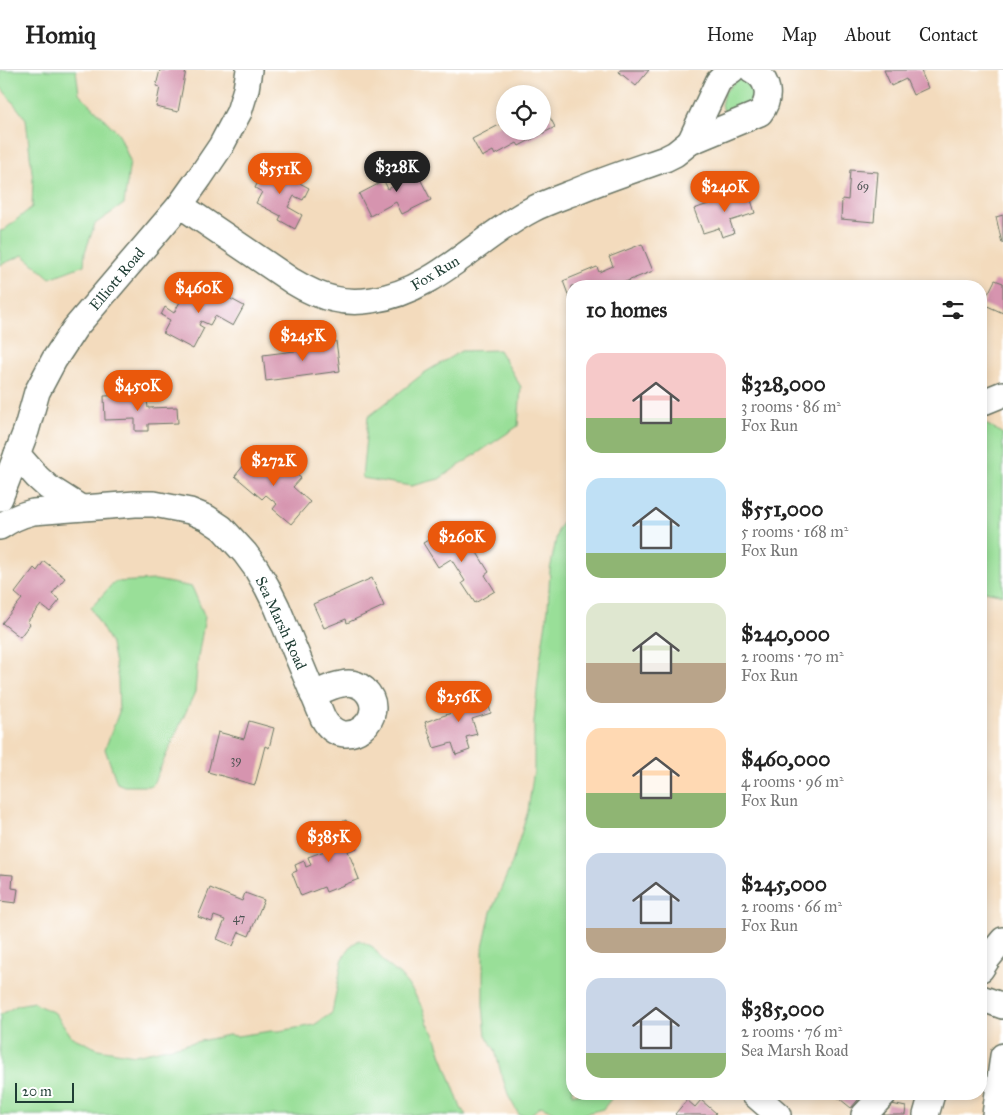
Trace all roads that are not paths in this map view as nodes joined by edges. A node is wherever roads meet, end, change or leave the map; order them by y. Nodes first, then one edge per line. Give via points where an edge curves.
1 (249, 70) edge
2 (732, 70) edge
3 (752, 70) edge
4 (690, 142) junction
5 (180, 205) junction
6 (1003, 394) edge
7 (987, 401) edge
8 (16, 454) junction
9 (0, 498) edge
10 (81, 508) junction
11 (0, 526) edge
12 (313, 695) dead end
13 (1003, 940) edge
14 (987, 960) edge
15 (987, 1000) edge
16 (1003, 1006) edge
17 (1003, 1056) edge
18 (761, 1100) edge
19 (878, 1100) edge
20 (930, 1100) edge
21 (778, 1115) edge
22 (864, 1115) edge
23 (926, 1115) edge
24 (995, 1115) edge

1 - 5 street, Elliott Road via 234,124
2 - 4 street, Fox Run via 718,82
3 - 4 street, Fox Run via 767,86 766,103 760,113
4 - 5 street, Fox Run via 665,159 534,208 417,286 365,301 320,296 292,281
5 - 8 street, Elliott Road via 63,345 45,375
6 - 7 street
8 - 9 street, Elliott Road
8 - 10 street via 37,478
10 - 11 street, Sea Marsh Road via 33,512
10 - 12 street, Sea Marsh Road via 154,504 207,518 222,528 245,553 267,587
13 - 14 street
15 - 16 street
17 - 24 street
18 - 21 street
19 - 22 street
20 - 23 street

